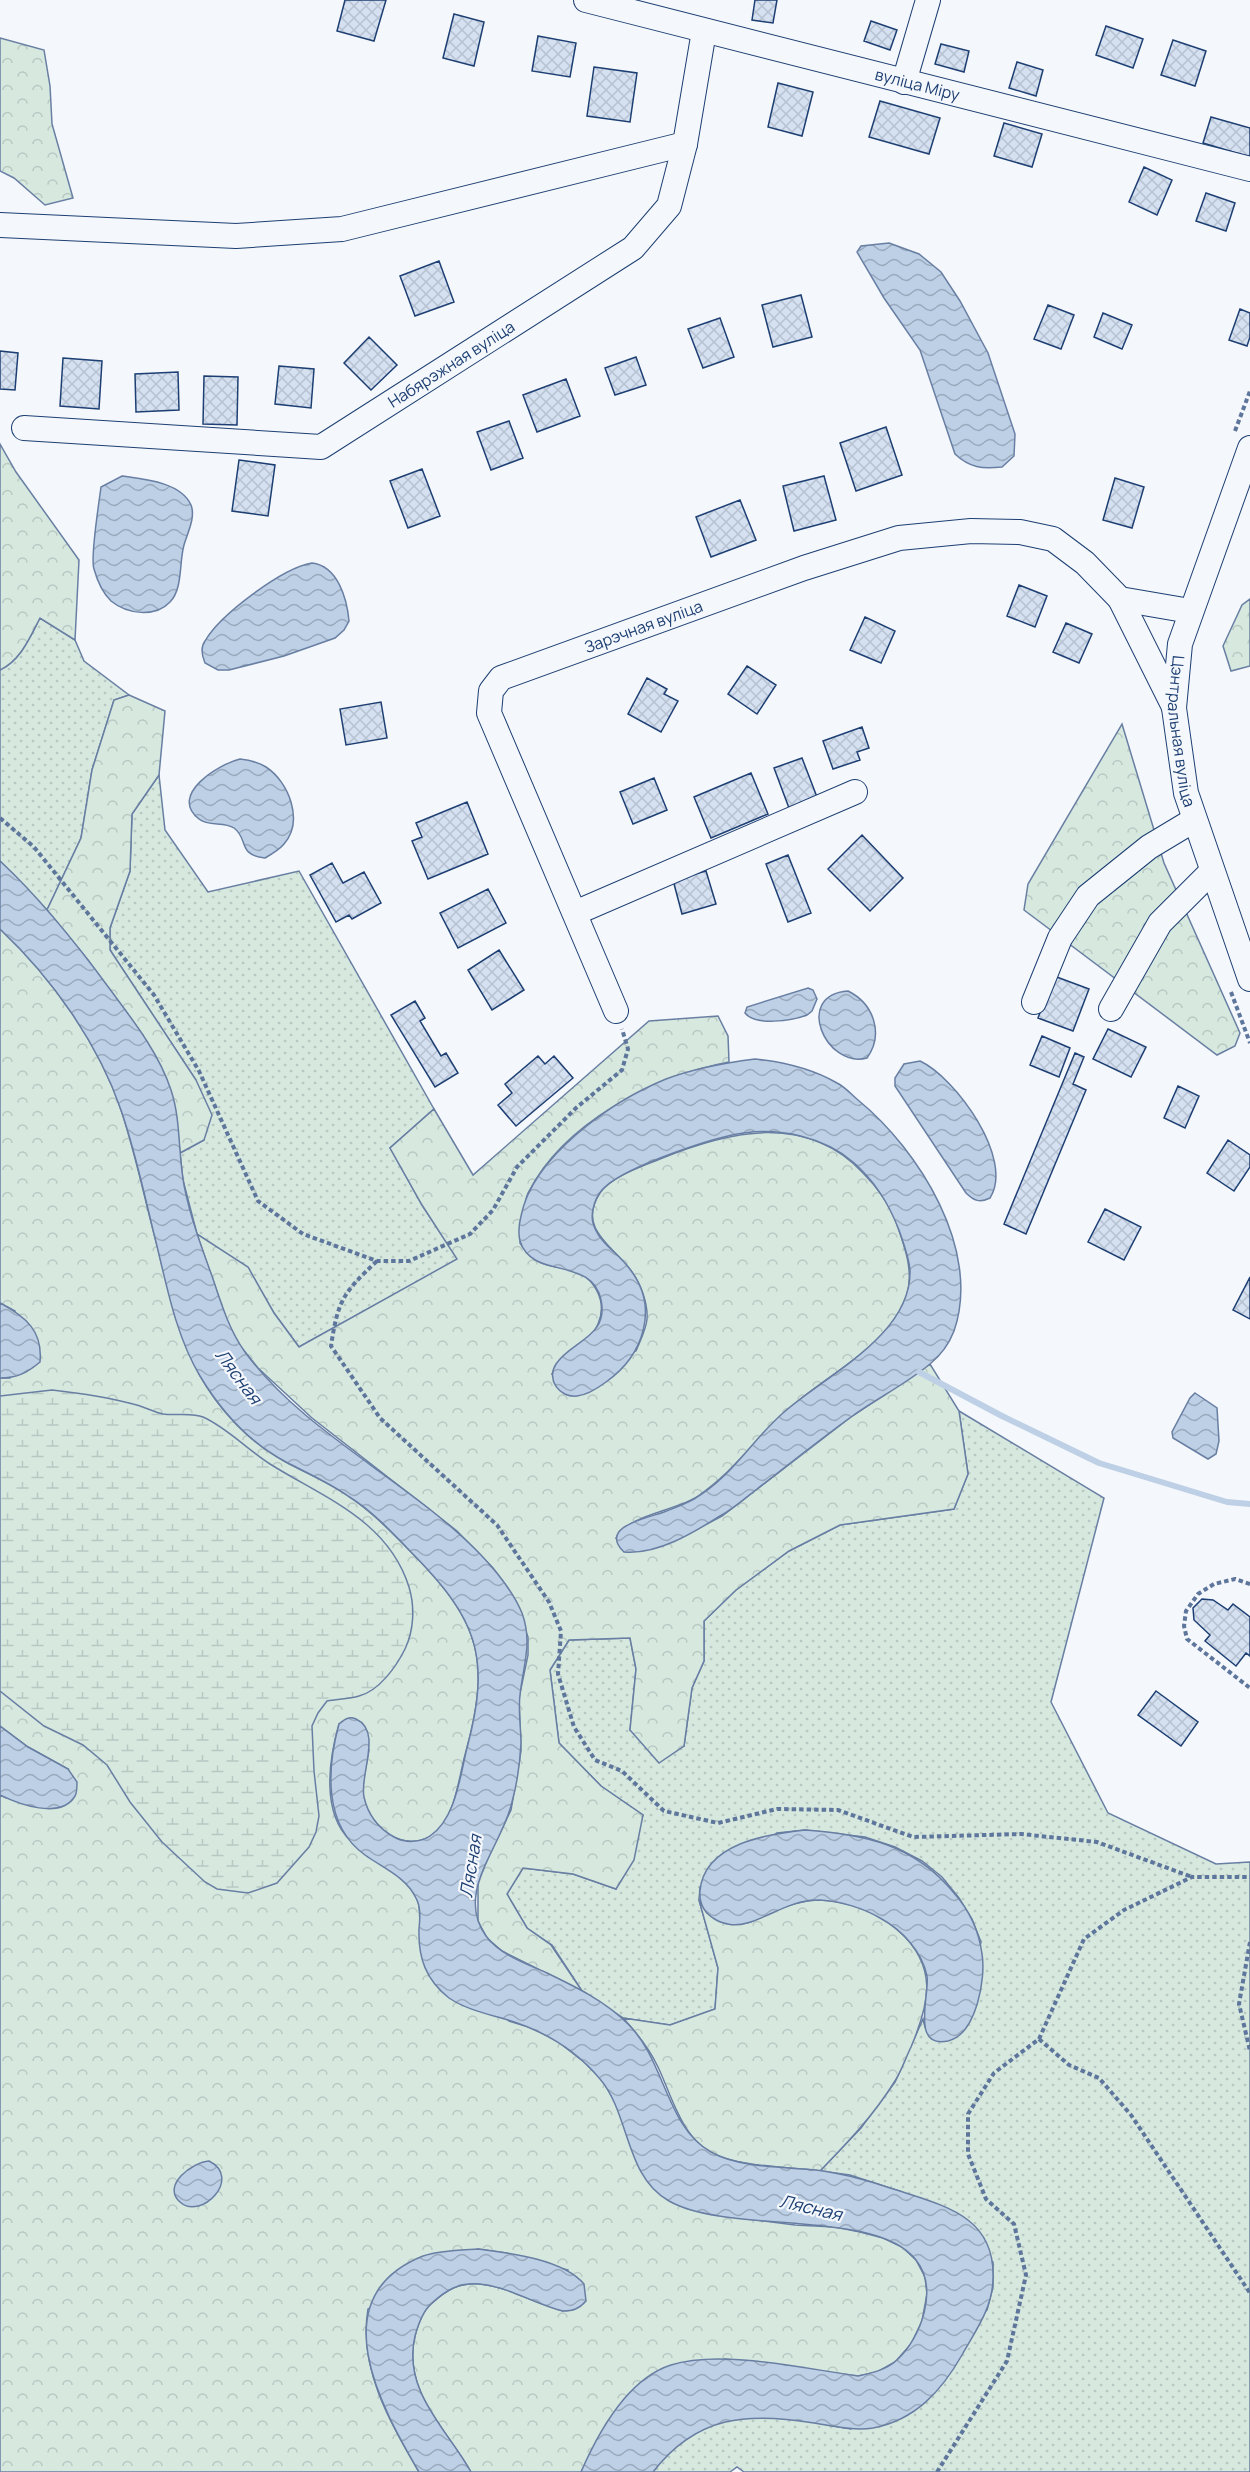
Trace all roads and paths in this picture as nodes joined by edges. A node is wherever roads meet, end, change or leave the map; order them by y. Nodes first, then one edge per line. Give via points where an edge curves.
1 (586, 0) edge
2 (928, 0) edge
3 (704, 31) junction
4 (904, 82) junction
5 (685, 144) junction
6 (1250, 169) edge
7 (0, 225) edge
8 (24, 428) dead end
9 (1250, 448) edge
10 (1120, 599) junction
11 (1190, 611) junction
12 (1174, 708) junction
13 (855, 792) dead end
14 (0, 818) edge
15 (1194, 820) junction
16 (1212, 871) junction
17 (575, 913) junction
18 (1250, 979) edge
19 (1034, 1002) dead end
20 (1110, 1009) dead end
21 (616, 1011) joint
22 (377, 1261) junction
23 (1250, 1584) edge
24 (1250, 1688) edge
25 (1192, 1877) junction
26 (1250, 1877) edge
27 (1250, 1942) edge
28 (1039, 2038) junction
29 (1250, 2051) edge
30 (1250, 2293) edge
31 (937, 2472) edge

1 - 3 street, вуліца Міру
2 - 4 street
3 - 4 street, вуліца Міру
3 - 5 street, Набярэжная вуліца
4 - 6 street, вуліца Міру
5 - 7 street via 342,229 236,236
5 - 8 street, Набярэжная вуліца via 669,206 633,248 321,447
9 - 11 street, Цэнтральная вуліца
10 - 11 street
10 - 12 street, Зарэчная вуліца
10 - 17 street, Зарэчная вуліца via 1085,563 1053,539 1020,532 971,531 899,538 804,568 501,678 492,691 489,713
11 - 12 street, Цэнтральная вуліца via 1180,644
12 - 15 street, Цэнтральная вуліца
13 - 17 street
14 - 22 path via 34,847 154,995 199,1071 258,1201 303,1234
15 - 16 street, Цэнтральная вуліца
15 - 19 street via 1149,847 1088,896 1060,938
16 - 18 street, Цэнтральная вуліца
16 - 20 street via 1160,923
17 - 21 street, Зарэчная вуліца
21 - 22 path via 628,1049 622,1070 576,1108 517,1167 493,1210 470,1234 419,1257 409,1261
22 - 25 path via 352,1285 337,1310 331,1346 380,1418 497,1525 549,1602 561,1631 558,1674 574,1727 595,1760 622,1771 664,1811 718,1823 777,1809 838,1810 913,1837 1021,1834 1097,1842
23 - 24 path via 1235,1579 1214,1584 1198,1594 1186,1611 1184,1626 1187,1639
25 - 26 path
25 - 28 path via 1124,1910 1084,1939
27 - 29 path via 1239,2004
28 - 30 path via 1069,2065 1099,2078 1131,2115
28 - 31 path via 994,2073 968,2114 968,2154 986,2199 1014,2224 1026,2275 1006,2361

